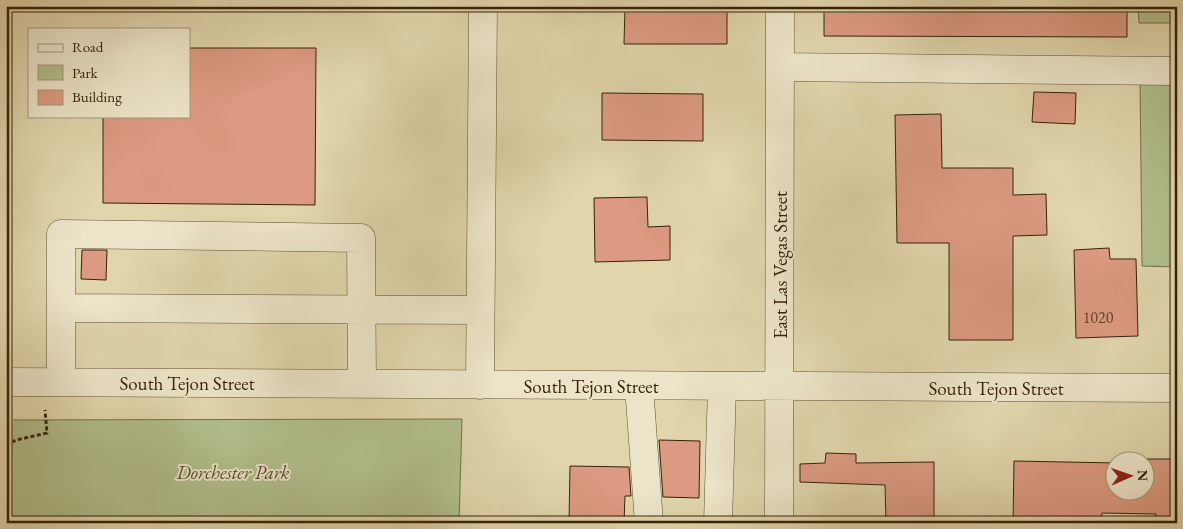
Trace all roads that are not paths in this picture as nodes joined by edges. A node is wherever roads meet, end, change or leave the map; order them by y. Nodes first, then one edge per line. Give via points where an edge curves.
1 (484, 6) edge
2 (780, 6) edge
3 (780, 67) junction
4 (1177, 71) edge
5 (61, 308) junction
6 (361, 310) junction
7 (480, 310) junction
8 (7, 382) edge
9 (52, 382) junction
10 (362, 384) junction
11 (480, 385) junction
12 (639, 386) junction
13 (722, 387) junction
14 (779, 387) junction
15 (1177, 388) edge
16 (649, 523) edge
17 (718, 523) edge
18 (779, 523) edge

1 - 7 street
2 - 3 street, East Las Vegas Street
3 - 4 street
3 - 14 street, East Las Vegas Street
5 - 6 street
5 - 6 street via 61,234 361,238
5 - 9 street
6 - 7 street
6 - 10 street
7 - 11 street
8 - 9 street, South Tejon Street
9 - 10 street, South Tejon Street
10 - 11 street, South Tejon Street
11 - 12 street, South Tejon Street
12 - 13 street, South Tejon Street
12 - 16 street
13 - 14 street, South Tejon Street
13 - 17 street
14 - 15 street, South Tejon Street
14 - 18 street, East Las Vegas Street

